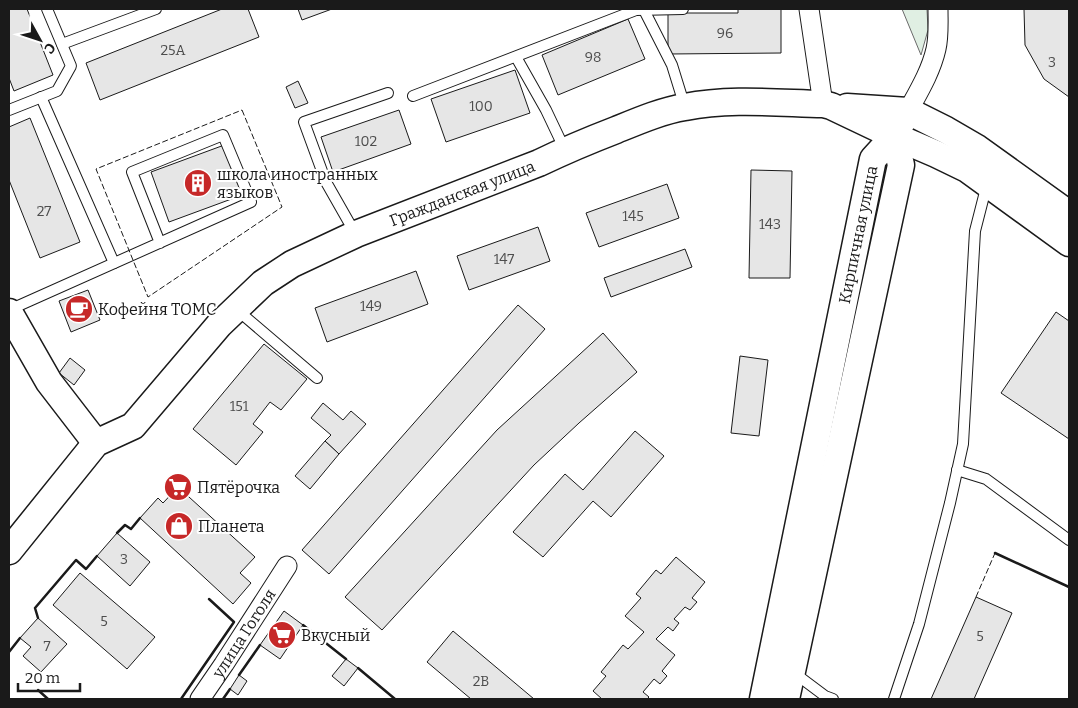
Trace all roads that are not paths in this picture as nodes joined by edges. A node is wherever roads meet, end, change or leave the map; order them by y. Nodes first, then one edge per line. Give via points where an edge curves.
1 (47, 9) edge
2 (156, 9) edge
3 (683, 9) edge
4 (809, 9) edge
5 (938, 9) edge
6 (644, 10) junction
7 (62, 44) junction
8 (516, 57) junction
9 (388, 93) dead end
10 (413, 96) dead end
11 (42, 97) junction
12 (827, 105) junction
13 (685, 107) junction
14 (9, 110) edge
15 (908, 111) junction
16 (894, 136) junction
17 (566, 150) junction
18 (988, 183) junction
19 (1069, 214) edge
20 (356, 234) junction
21 (160, 242) junction
22 (1069, 243) edge
23 (114, 263) junction
24 (235, 308) junction
25 (9, 311) edge
26 (317, 378) dead end
27 (96, 443) junction
28 (957, 470) junction
29 (1069, 540) edge
30 (9, 551) edge
31 (287, 566) dead end
32 (792, 671) junction
33 (200, 699) edge
34 (763, 699) edge
35 (786, 699) edge
36 (833, 699) edge
37 (894, 699) edge

1 - 7 lane
2 - 7 lane
3 - 6 lane
4 - 12 street
5 - 15 street via 936,48 924,82
6 - 8 lane via 636,10
6 - 13 lane via 672,65
7 - 11 lane via 71,66 58,91
8 - 10 lane
8 - 17 lane
9 - 20 lane via 304,122 326,182
11 - 14 lane
11 - 23 lane
12 - 13 street, Гражданская улица via 758,102
12 - 15 street
12 - 16 street, Гражданская улица
13 - 17 street, Гражданская улица via 646,118
15 - 16 street
15 - 19 street via 977,148
16 - 18 street, Гражданская улица via 967,169
16 - 32 street, Кирпичная улица via 901,165
16 - 34 street, Кирпичная улица via 873,160
17 - 20 street, Гражданская улица
18 - 22 street, Гражданская улица
18 - 28 lane via 975,231 963,444
20 - 24 street, Гражданская улица via 285,268
21 - 21 lane via 132,172 224,135 251,202
21 - 23 lane
23 - 25 lane
24 - 26 lane
24 - 27 street, Гражданская улица via 133,426
25 - 27 street via 49,382
27 - 30 street
28 - 29 lane via 986,479
28 - 37 lane via 919,624
31 - 33 street, улица Гоголя
32 - 35 street, Кирпичная улица
32 - 36 lane

